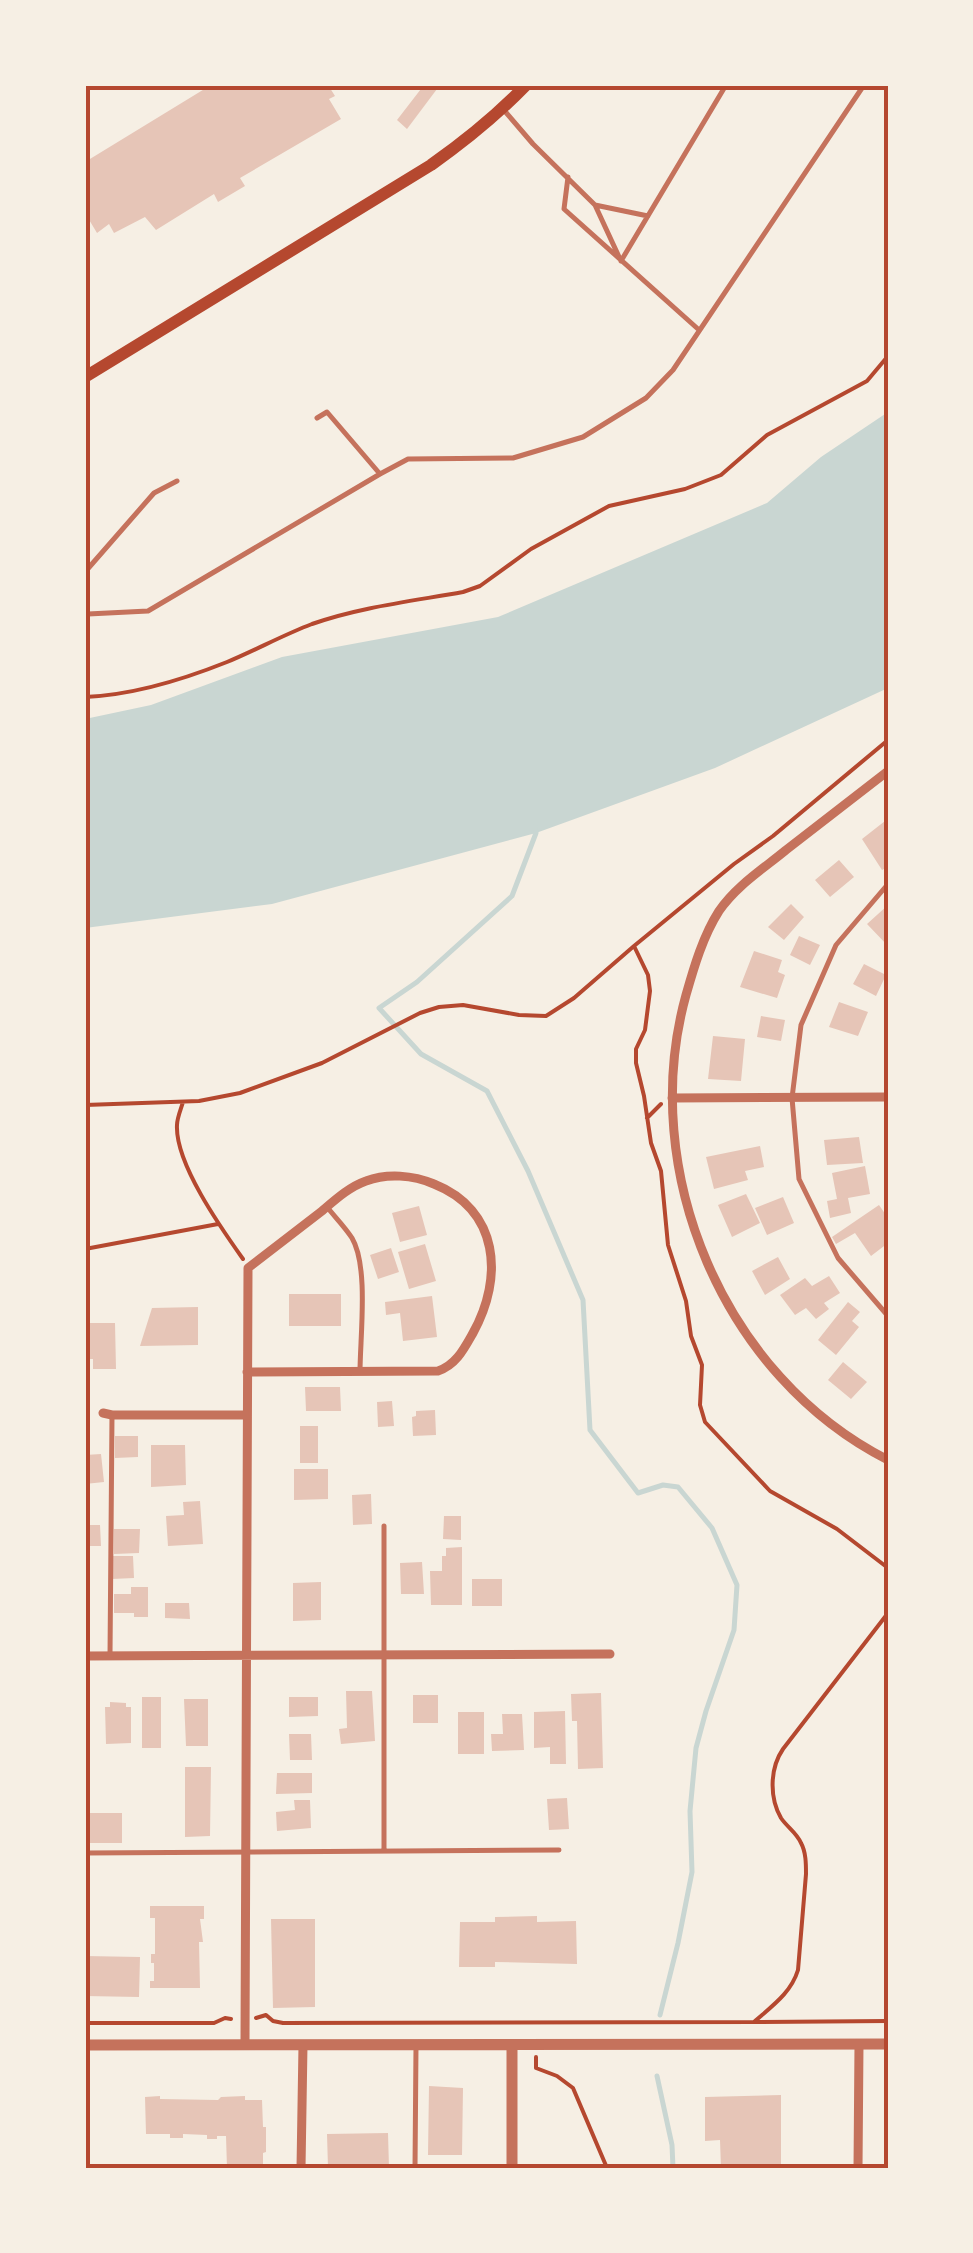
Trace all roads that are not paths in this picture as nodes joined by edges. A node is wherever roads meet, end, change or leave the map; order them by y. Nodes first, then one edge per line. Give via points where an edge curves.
1 (526, 85) edge
2 (726, 85) edge
3 (864, 85) edge
4 (503, 109) junction
5 (568, 177) junction
6 (596, 205) junction
7 (648, 216) junction
8 (621, 262) junction
9 (699, 329) junction
10 (85, 376) edge
11 (317, 418) dead end
12 (380, 474) junction
13 (178, 481) dead end
14 (85, 572) edge
15 (85, 610) edge
16 (888, 771) edge
17 (888, 884) edge
18 (888, 1097) edge
19 (672, 1098) junction
20 (792, 1098) junction
21 (327, 1207) junction
22 (888, 1316) edge
23 (247, 1372) junction
24 (360, 1372) junction
25 (107, 1414) joint
26 (247, 1415) junction
27 (888, 1460) edge
28 (384, 1526) dead end
29 (610, 1654) dead end
30 (85, 1656) edge
31 (110, 1656) junction
32 (246, 1656) junction
33 (384, 1656) junction
34 (384, 1850) junction
35 (559, 1850) dead end
36 (246, 1852) junction
37 (85, 1853) edge
38 (303, 2044) junction
39 (859, 2044) junction
40 (888, 2044) edge
41 (246, 2045) junction
42 (512, 2045) junction
43 (85, 2046) edge
44 (416, 2046) junction
45 (302, 2168) edge
46 (415, 2168) edge
47 (512, 2168) edge
48 (858, 2168) edge

1 - 4 main road
2 - 7 lane
3 - 9 lane
4 - 5 lane
4 - 10 main road via 430,165
5 - 6 lane
5 - 8 lane via 564,208
6 - 7 lane
6 - 8 lane
7 - 8 lane
8 - 9 lane
9 - 12 lane via 646,398 583,437 513,458 408,459
11 - 12 lane via 327,412
12 - 15 lane via 148,611
13 - 14 lane via 154,492
16 - 19 street via 747,881 719,912 682,1009
17 - 20 lane via 836,945 801,1025
18 - 20 street
19 - 20 street
19 - 27 street via 689,1213 724,1296 780,1378
20 - 22 lane via 799,1178 838,1258
21 - 23 street via 248,1268
21 - 24 lane via 360,1260
21 - 24 street via 369,1179 430,1182 474,1212 491,1253 486,1306 452,1364 438,1371
23 - 24 street
23 - 26 street
25 - 26 street
25 - 31 lane
26 - 32 street
28 - 33 lane
29 - 33 street
30 - 31 street
31 - 32 street
32 - 33 street
32 - 36 street
33 - 34 lane
34 - 35 lane
34 - 36 lane
36 - 37 lane
36 - 41 street
38 - 41 street
38 - 44 street
38 - 45 street
39 - 40 street
39 - 42 street
39 - 48 street
41 - 43 street
42 - 44 street
42 - 47 street
44 - 46 lane

